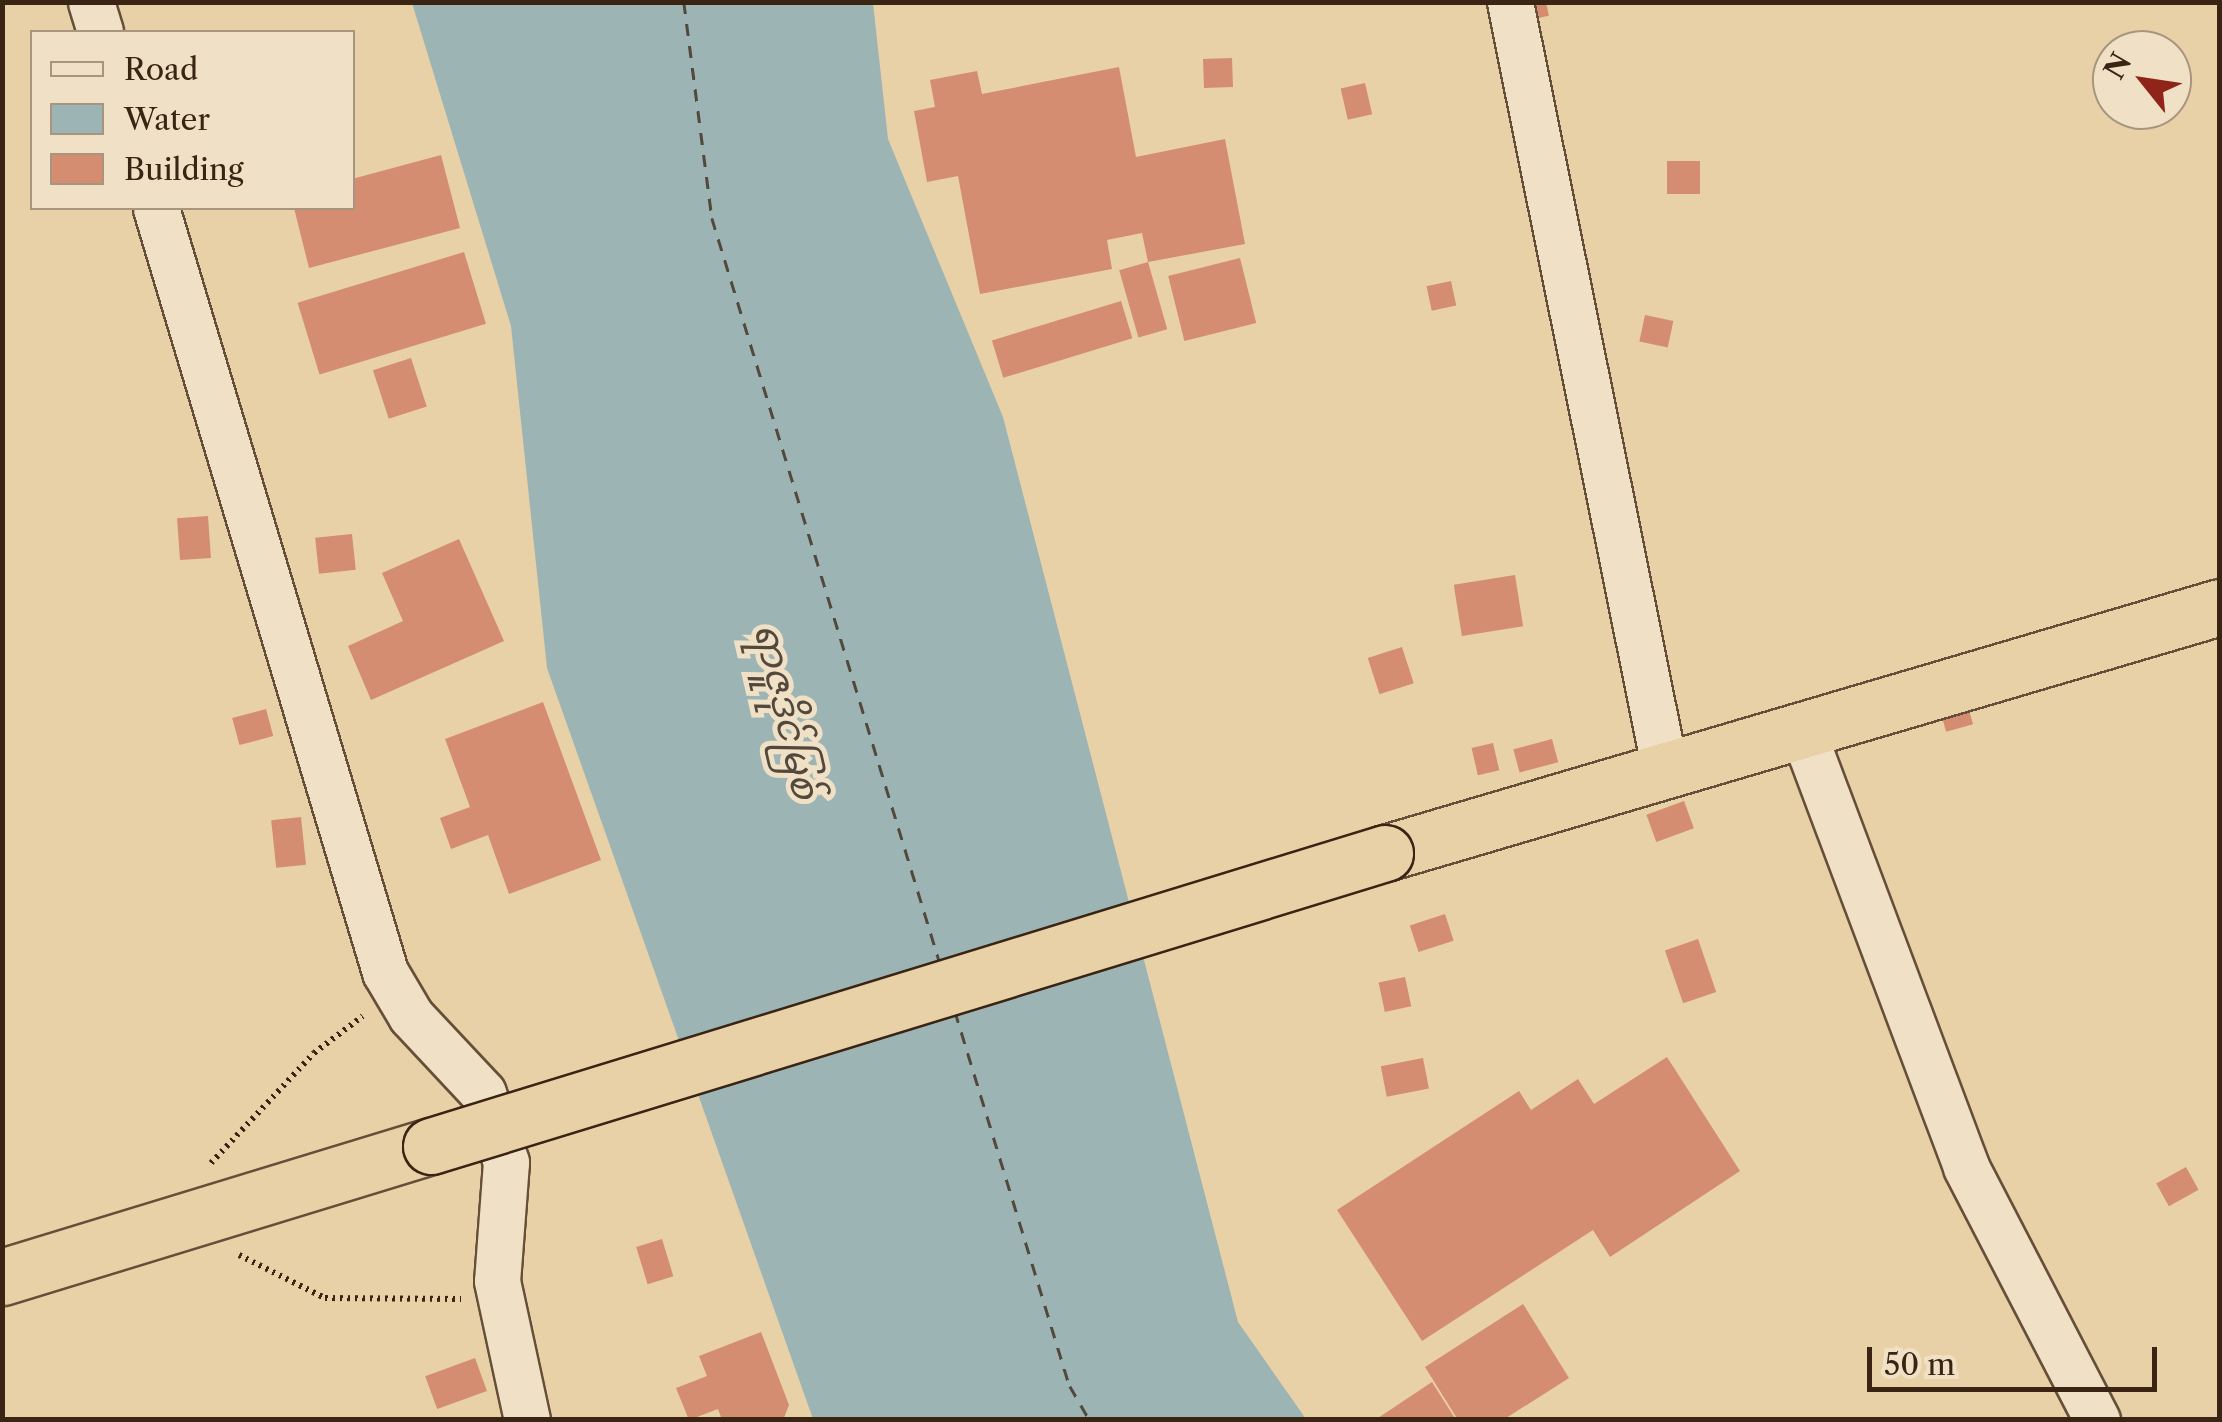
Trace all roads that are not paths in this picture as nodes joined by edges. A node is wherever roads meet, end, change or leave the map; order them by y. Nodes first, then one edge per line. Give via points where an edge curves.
1 (91, 2) edge
2 (1510, 2) edge
3 (99, 30) edge
4 (157, 210) edge
5 (2220, 607) edge
6 (1802, 730) junction
7 (1666, 770) junction
8 (2, 1277) edge
9 (527, 1420) edge
10 (2097, 1420) edge

1 - 3 street
2 - 7 street
4 - 9 street via 396,992 483,1093 509,1184 499,1299
5 - 6 highway
6 - 7 highway
6 - 10 street via 1966,1168
7 - 8 highway, bridge

